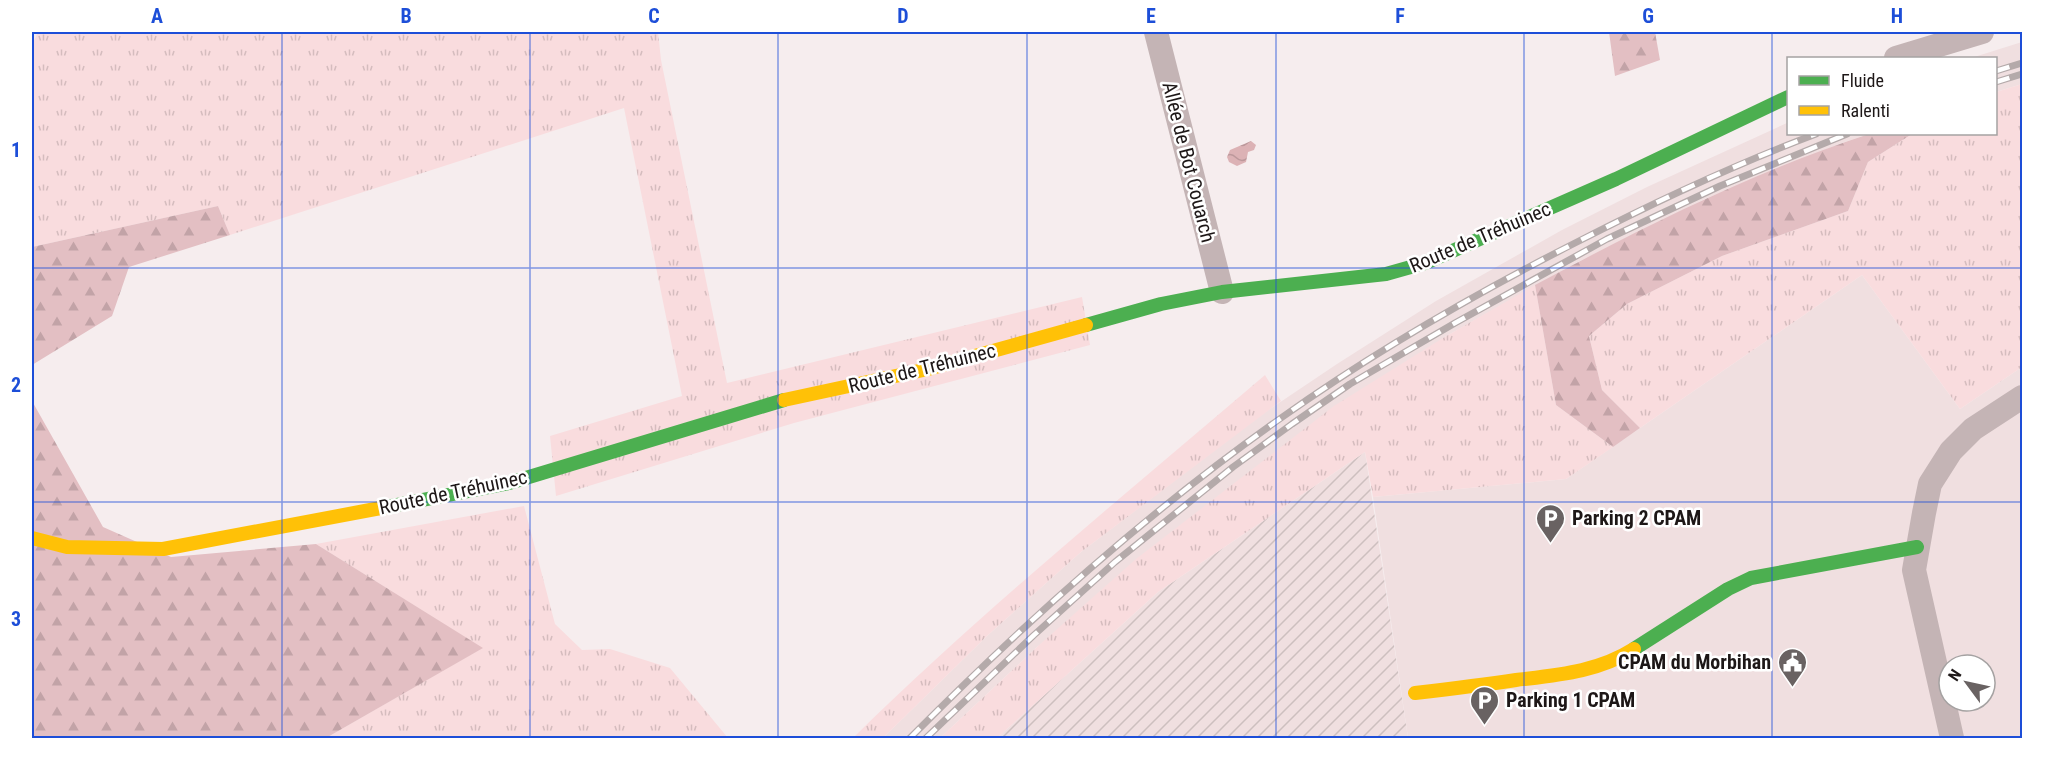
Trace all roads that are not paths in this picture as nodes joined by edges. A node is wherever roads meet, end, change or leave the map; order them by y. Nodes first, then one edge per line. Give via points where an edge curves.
1 (1156, 32) edge
2 (1982, 32) edge
3 (1899, 57) edge
4 (1787, 97) edge
5 (1222, 292) junction
6 (2022, 397) edge
7 (32, 538) edge
8 (1917, 547) junction
9 (1415, 693) dead end
10 (1952, 738) edge

1 - 5 street, Allée de Bot Couarch
2 - 3 street
4 - 5 street, Route de Tréhuinec via 1425,263 1386,274
5 - 7 street, Route de Tréhuinec via 1161,304 928,369 785,400 509,483 163,549 67,547
6 - 8 street via 1973,429 1951,451 1930,484
8 - 9 street via 1751,578 1602,666
8 - 10 street via 1914,570

